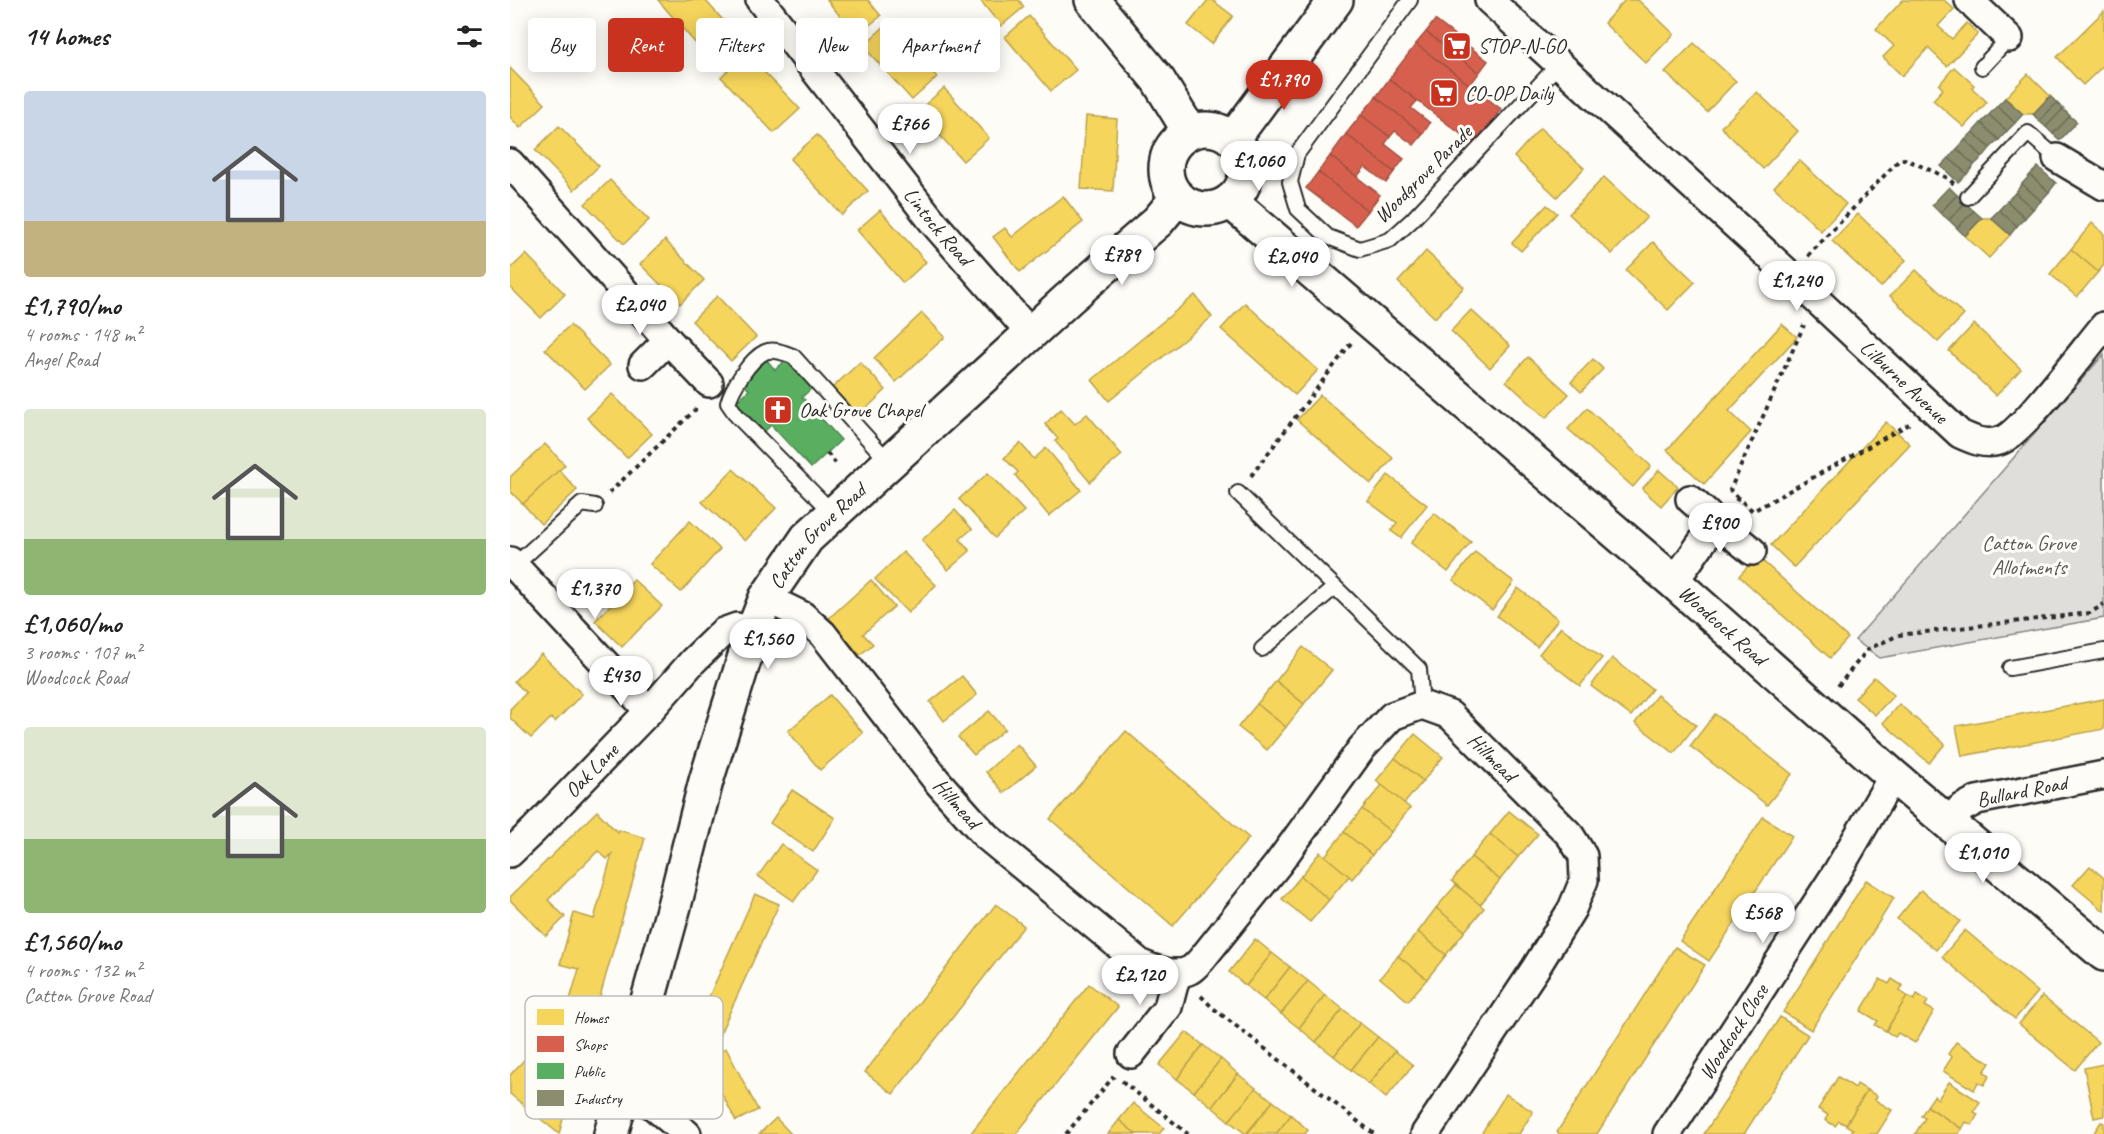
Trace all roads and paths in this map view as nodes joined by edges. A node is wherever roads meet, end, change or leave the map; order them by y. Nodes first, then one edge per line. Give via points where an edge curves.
1 (760, 0) edge
2 (1092, 0) edge
3 (1336, 0) edge
4 (1410, 0) edge
5 (1489, 0) edge
6 (1969, 0) edge
7 (2009, 38) joint
8 (1558, 65) junction
9 (1982, 67) dead end
10 (1190, 132) junction
11 (1233, 139) junction
12 (2057, 158) joint
13 (510, 163) edge
14 (1953, 183) dead end
15 (2104, 186) edge
16 (1178, 197) junction
17 (1968, 197) dead end
18 (1230, 201) junction
19 (1790, 275) junction
20 (1820, 302) junction
21 (1368, 321) junction
22 (2104, 326) edge
23 (1031, 334) junction
24 (668, 340) junction
25 (643, 364) dead end
26 (709, 383) joint
27 (1931, 407) junction
28 (889, 462) junction
29 (1238, 493) joint
30 (1738, 498) junction
31 (1690, 499) dead end
32 (595, 506) joint
33 (833, 513) junction
34 (1716, 522) junction
35 (1752, 551) dead end
36 (512, 563) edge
37 (1674, 582) junction
38 (1335, 587) junction
39 (766, 598) junction
40 (2104, 604) edge
41 (753, 631) junction
42 (1262, 649) dead end
43 (2104, 651) edge
44 (2010, 668) dead end
45 (1422, 705) junction
46 (649, 711) junction
47 (1819, 711) junction
48 (2104, 775) edge
49 (1893, 776) junction
50 (1950, 823) junction
51 (510, 852) edge
52 (2104, 954) edge
53 (1177, 973) junction
54 (648, 996) edge
55 (1131, 1054) dead end
56 (615, 1119) edge
57 (669, 1119) edge
58 (611, 1134) edge
59 (687, 1134) edge
60 (1066, 1134) edge
61 (1188, 1134) edge
62 (1374, 1134) edge
63 (1425, 1134) edge
64 (1667, 1134) edge

1 - 23 street, Lintock Road via 933,222
2 - 10 street via 1158,80
3 - 11 street
4 - 8 lane, Woodgrove Parade via 1297,154 1290,182 1298,209 1328,237 1360,249 1390,240
5 - 8 street, Lilburne Avenue
6 - 7 street
7 - 9 lane
8 - 19 street, Lilburne Avenue
10 - 11 street via 1220,131
10 - 16 street via 1179,139 1167,162 1170,187
11 - 18 street via 1245,159 1246,171 1239,193
12 - 15 street
12 - 17 lane via 2028,133
13 - 24 street
14 - 19 path via 1905,159 1899,160
16 - 18 street via 1203,209 1218,208
16 - 23 street, Catton Grove Road via 1158,221
18 - 21 street, Woodcock Road
19 - 20 street, Lilburne Avenue
20 - 27 street, Lilburne Avenue
20 - 30 path via 1808,316 1730,490
21 - 29 path
21 - 37 street, Woodcock Road
22 - 27 street, Lilburne Avenue via 2025,422 2001,441 1977,443 1960,434
23 - 28 street, Catton Grove Road
24 - 25 street
24 - 26 street
26 - 32 path via 706,399
27 - 30 path via 1919,418 1753,511
28 - 33 street, Catton Grove Road
28 - 33 lane via 793,356 778,350 764,352 741,375 728,403
29 - 38 lane
30 - 34 path
31 - 34 street
32 - 36 lane via 582,504
33 - 39 street, Catton Grove Road via 807,538
34 - 35 street
34 - 37 street
36 - 46 street
37 - 47 street, Woodcock Road
38 - 42 lane
38 - 45 lane via 1419,669
39 - 41 street, Catton Grove Road
39 - 53 street, Hillmead via 803,616 823,634 937,781 986,836 1141,964
40 - 47 path via 2090,613 1899,635 1868,649
41 - 46 street, Oak Lane via 737,627 723,632
41 - 54 street, Catton Grove Road via 706,782
43 - 44 lane
45 - 53 street via 1392,716 1362,748 1202,960 1190,970
45 - 63 street, Hillmead via 1450,715 1570,835 1583,856 1584,880 1572,909 1541,959
46 - 51 street, Oak Lane
47 - 49 street, Woodcock Road
48 - 50 street, Bullard Road via 1977,801 1960,809
49 - 50 street, Woodcock Road
49 - 64 street, Woodcock Close via 1837,872
50 - 52 street, Woodcock Road
53 - 55 street via 1168,1007
53 - 62 path via 1213,1008
56 - 58 street, Catton Grove Road
57 - 59 street
60 - 61 path via 1115,1075

